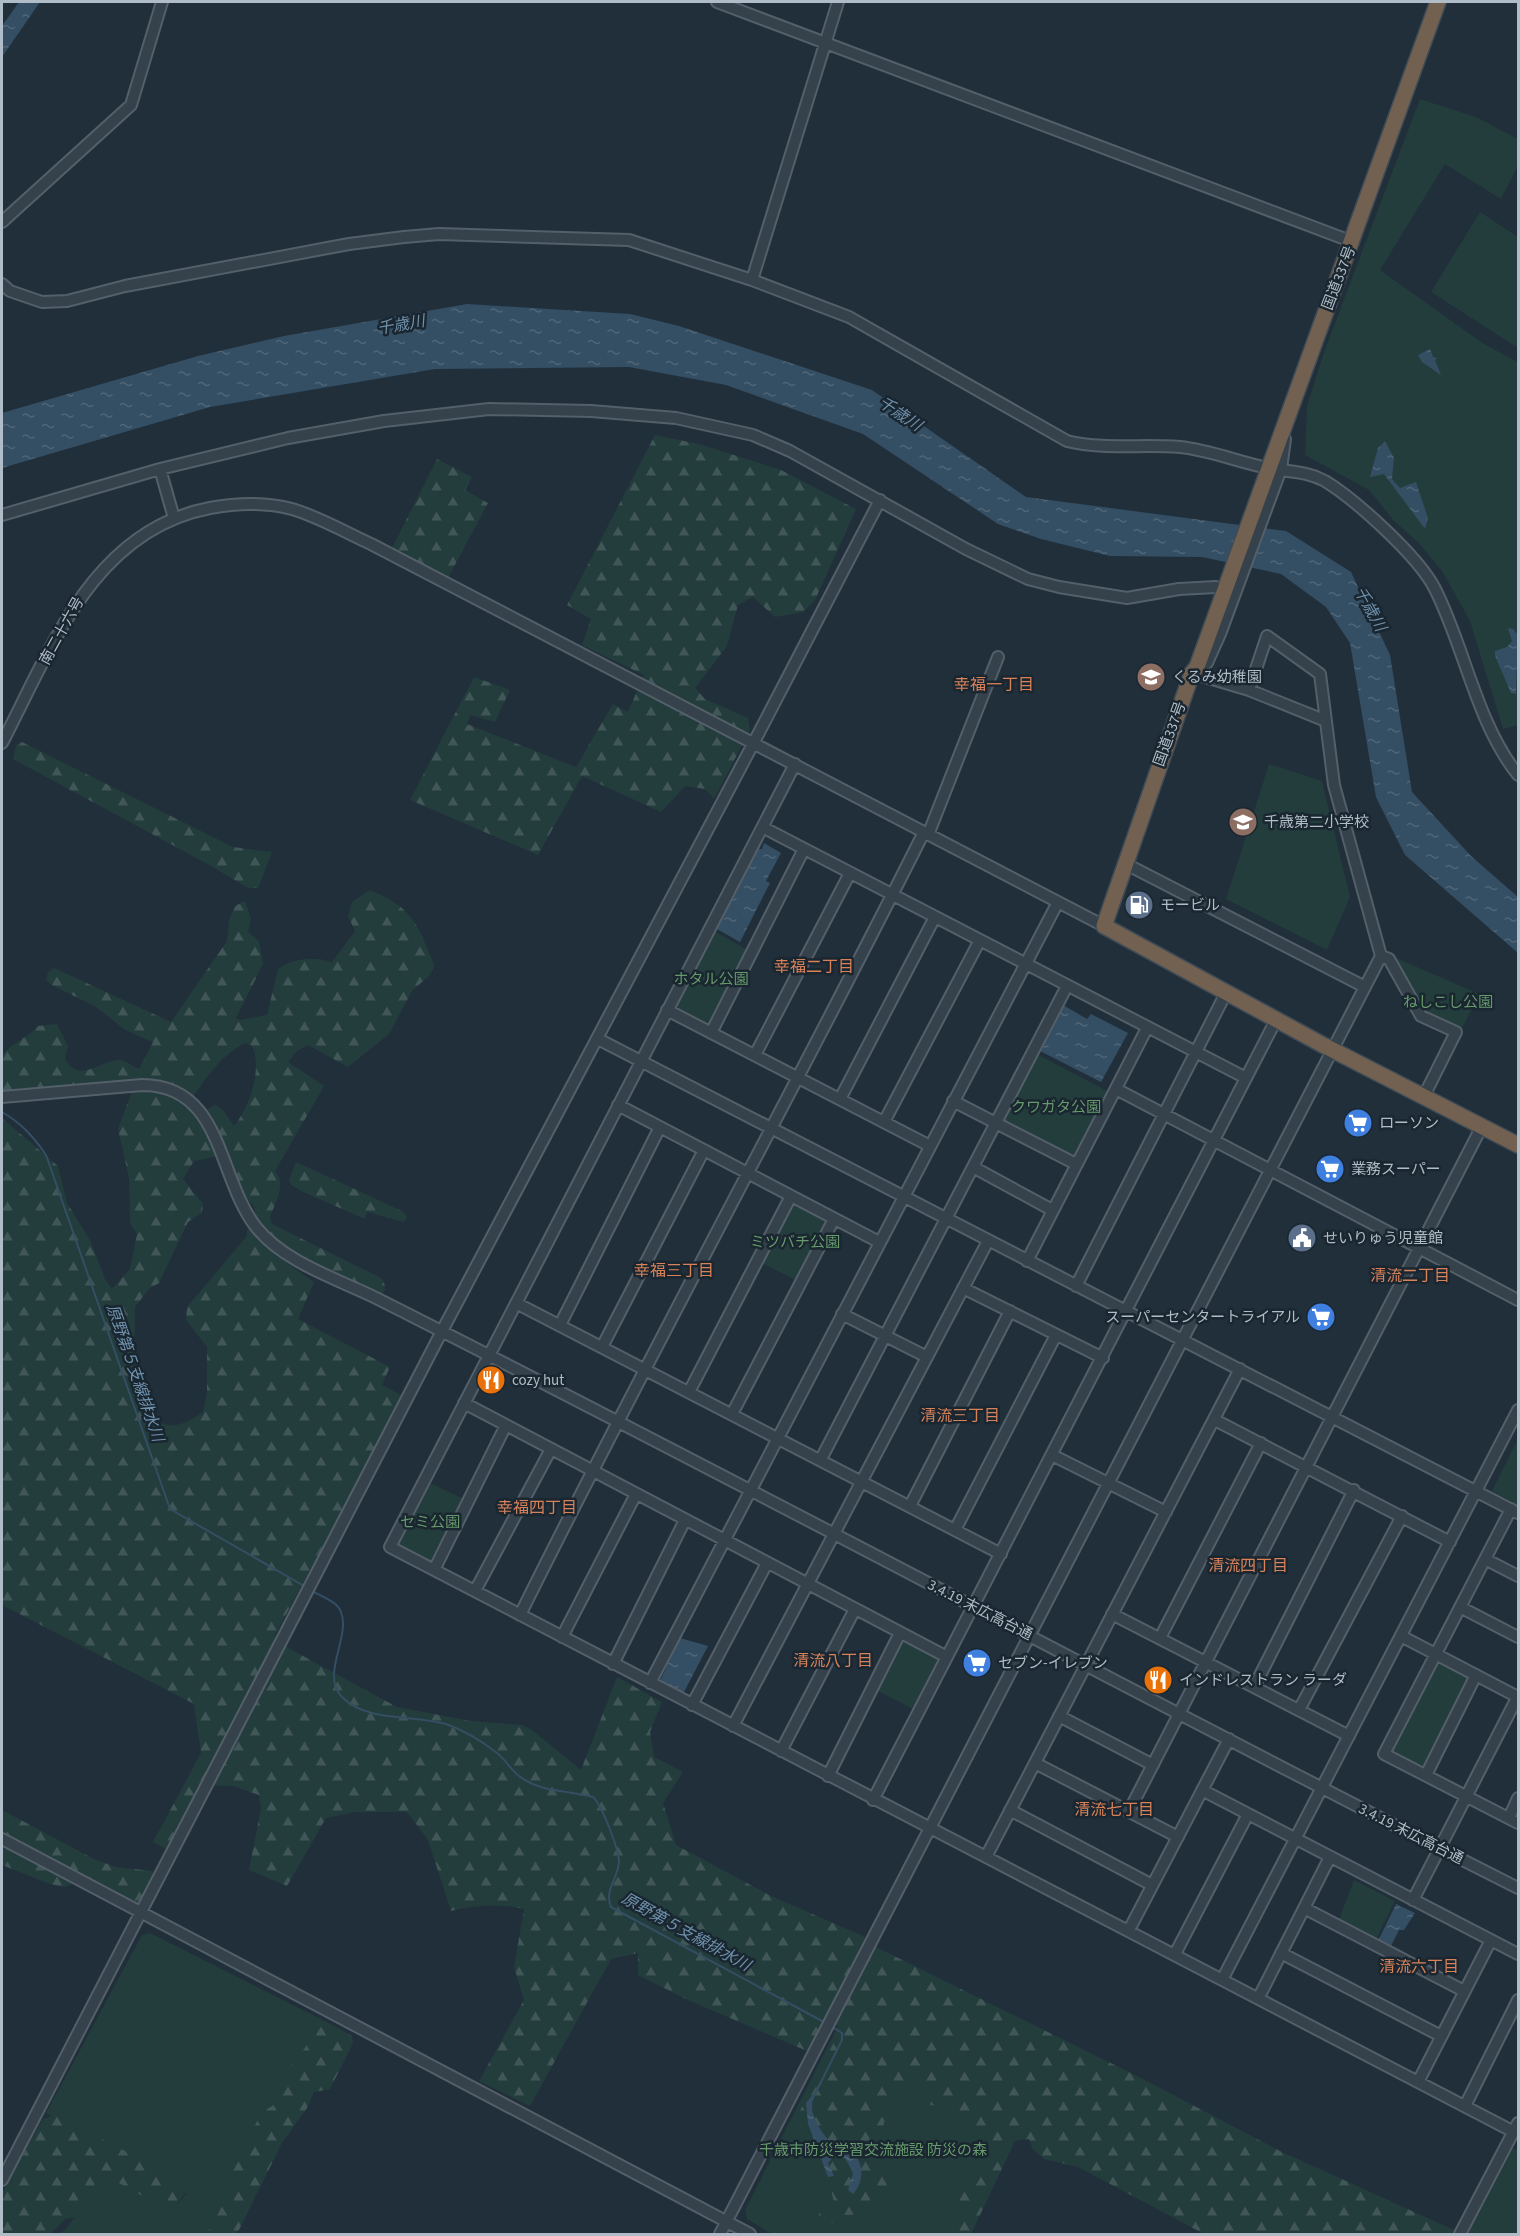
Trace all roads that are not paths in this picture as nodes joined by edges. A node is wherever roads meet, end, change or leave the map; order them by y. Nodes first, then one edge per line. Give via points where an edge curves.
1 (162, 2) edge
2 (717, 2) edge
3 (838, 2) edge
4 (1438, 2) edge
5 (825, 41) junction
6 (2, 222) edge
7 (1353, 242) junction
8 (752, 280) junction
9 (6, 288) edge
10 (160, 469) junction
11 (1274, 469) junction
12 (880, 500) junction
13 (2, 515) edge
14 (174, 518) junction
15 (1222, 598) junction
16 (998, 657) dead end
17 (1194, 670) junction
18 (1249, 690) junction
19 (1326, 721) junction
20 (2, 743) edge
21 (753, 744) junction
22 (795, 765) junction
23 (1518, 775) edge
24 (764, 828) junction
25 (926, 834) junction
26 (804, 849) junction
27 (1124, 862) junction
28 (850, 873) junction
29 (892, 895) junction
30 (1058, 902) junction
31 (935, 917) junction
32 (1104, 926) junction
33 (980, 940) junction
34 (1382, 956) junction
35 (1024, 963) junction
36 (1067, 986) junction
37 (1365, 987) junction
38 (1227, 991) junction
39 (667, 1010) junction
40 (1277, 1018) junction
41 (1147, 1028) junction
42 (711, 1033) junction
43 (598, 1039) junction
44 (1334, 1051) junction
45 (1195, 1053) junction
46 (755, 1055) junction
47 (641, 1060) junction
48 (798, 1077) junction
49 (1246, 1078) junction
50 (1116, 1089) junction
51 (1424, 1096) junction
52 (2, 1097) edge
53 (840, 1100) junction
54 (953, 1101) junction
55 (618, 1105) junction
56 (1164, 1114) junction
57 (884, 1122) junction
58 (996, 1122) junction
59 (1482, 1126) junction
60 (660, 1127) junction
61 (772, 1129) junction
62 (1215, 1139) junction
63 (1518, 1144) edge
64 (930, 1146) junction
65 (704, 1150) junction
66 (1076, 1164) junction
67 (973, 1167) junction
68 (1271, 1172) junction
69 (748, 1174) junction
70 (791, 1196) junction
71 (904, 1197) junction
72 (1052, 1210) junction
73 (834, 1219) junction
74 (945, 1219) junction
75 (988, 1241) junction
76 (879, 1242) junction
77 (1420, 1249) junction
78 (1027, 1261) junction
79 (1076, 1286) junction
80 (963, 1288) junction
81 (1518, 1300) edge
82 (516, 1303) junction
83 (1010, 1311) junction
84 (1125, 1311) junction
85 (842, 1314) junction
86 (560, 1325) junction
87 (442, 1331) junction
88 (885, 1335) junction
89 (1056, 1335) junction
90 (1182, 1339) junction
91 (602, 1347) junction
92 (489, 1354) junction
93 (927, 1357) junction
94 (1103, 1358) junction
95 (1240, 1369) junction
96 (645, 1370) junction
97 (689, 1392) junction
98 (464, 1403) junction
99 (1518, 1410) edge
100 (732, 1414) junction
101 (1332, 1416) junction
102 (1215, 1420) junction
103 (618, 1422) junction
104 (506, 1425) junction
105 (777, 1437) junction
106 (1261, 1443) junction
107 (551, 1449) junction
108 (1052, 1455) junction
109 (821, 1460) junction
110 (1307, 1466) junction
111 (591, 1470) junction
112 (861, 1480) junction
113 (1107, 1484) junction
114 (749, 1490) junction
115 (1354, 1490) junction
116 (1477, 1491) junction
117 (636, 1494) junction
118 (910, 1506) junction
119 (1515, 1511) edge
120 (1166, 1512) junction
121 (1402, 1516) junction
122 (685, 1520) junction
123 (955, 1530) junction
124 (833, 1533) junction
125 (723, 1540) junction
126 (1450, 1542) junction
127 (1000, 1554) junction
128 (1485, 1559) junction
129 (767, 1563) junction
130 (434, 1570) junction
131 (1518, 1576) edge
132 (807, 1584) junction
133 (475, 1591) junction
134 (973, 1607) junction
135 (1460, 1607) junction
136 (855, 1609) junction
137 (1112, 1614) junction
138 (520, 1615) junction
139 (900, 1633) junction
140 (1029, 1635) junction
141 (562, 1636) junction
142 (1401, 1636) junction
143 (1518, 1637) edge
144 (1160, 1638) junction
145 (1435, 1654) junction
146 (947, 1657) junction
147 (1207, 1662) junction
148 (613, 1664) junction
149 (1086, 1665) junction
150 (1476, 1675) junction
151 (651, 1683) junction
152 (1254, 1687) junction
153 (1518, 1696) edge
154 (692, 1705) junction
155 (1299, 1710) junction
156 (1180, 1714) junction
157 (1059, 1716) junction
158 (733, 1726) junction
159 (1349, 1736) junction
160 (1229, 1739) junction
161 (781, 1751) junction
162 (1035, 1762) junction
163 (1153, 1765) junction
164 (1426, 1775) junction
165 (828, 1776) junction
166 (1322, 1788) junction
167 (1202, 1790) junction
168 (1467, 1797) junction
169 (1518, 1798) edge
170 (873, 1800) junction
171 (1010, 1810) junction
172 (1129, 1811) junction
173 (1248, 1814) junction
174 (1514, 1820) edge
175 (928, 1828) junction
176 (1178, 1837) junction
177 (2, 1839) edge
178 (1294, 1839) junction
179 (1441, 1849) junction
180 (986, 1857) junction
181 (1330, 1857) junction
182 (1152, 1886) junction
183 (1518, 1888) edge
184 (1413, 1900) junction
185 (1304, 1908) junction
186 (141, 1914) junction
187 (1129, 1930) junction
188 (1491, 1940) junction
189 (1281, 1953) junction
190 (1175, 1954) junction
191 (1518, 1954) edge
192 (1223, 1978) junction
193 (1464, 1991) junction
194 (1259, 1997) junction
195 (1518, 2000) edge
196 (1441, 2036) junction
197 (1418, 2082) junction
198 (1464, 2106) junction
199 (1516, 2128) edge
200 (2, 2180) edge
201 (726, 2223) junction
202 (720, 2235) edge
203 (750, 2235) edge
204 (1460, 2235) edge

1 - 6 street via 131,105
2 - 5 street
3 - 5 street
4 - 7 highway, 国道337号
5 - 7 street
5 - 8 street
7 - 11 highway, 国道337号 via 1289,412
8 - 9 street via 628,240 440,234 349,244 125,286 67,301 42,302
8 - 11 street via 849,317 1067,441 1100,447 1183,448
10 - 12 street via 288,438 444,412 591,411 676,418 753,435
10 - 13 street
10 - 14 street
11 - 15 highway, 国道337号
11 - 23 street via 1303,472 1325,481 1385,530 1433,585 1452,623 1483,710
12 - 15 street via 966,549 1039,582 1127,598 1179,589
12 - 21 street
14 - 20 street, 南二十六号 via 129,543 84,591 70,610
14 - 21 street, 南二十六号 via 236,504 269,505 313,516
15 - 17 highway, 国道337号
16 - 25 street
17 - 18 street
17 - 27 highway, 国道337号
18 - 19 street
18 - 19 street via 1267,636 1320,674
19 - 34 street via 1334,785
21 - 22 street, 南二十六号
21 - 43 street
22 - 24 street
22 - 25 street, 南二十六号
24 - 26 street
24 - 39 street
25 - 29 street
25 - 30 street, 南二十六号
26 - 28 street
26 - 42 street
27 - 32 highway, 国道337号
27 - 37 street
28 - 29 street
28 - 46 street
29 - 31 street
29 - 48 street
30 - 32 street, 南二十六号
30 - 35 street
31 - 33 street
31 - 53 street
32 - 38 highway
33 - 35 street
33 - 57 street
34 - 37 street
34 - 51 street via 1389,959 1421,1016 1456,1032
35 - 36 street
35 - 54 street
36 - 41 street
36 - 58 street
37 - 44 street
38 - 40 highway
38 - 45 street
39 - 42 street
39 - 47 street
40 - 44 highway
40 - 49 street
41 - 45 street
41 - 50 street
42 - 46 street
43 - 47 street
43 - 87 street
44 - 51 highway
44 - 68 street
45 - 49 street
45 - 56 street
46 - 48 street
47 - 55 street
47 - 61 street
48 - 53 street
48 - 61 street
49 - 62 street
50 - 56 street
50 - 66 street
51 - 59 highway
52 - 87 street, 3.4.19 末広高台通 via 142,1085 162,1085 180,1094 202,1113 253,1221 280,1250
53 - 57 street
54 - 58 street
54 - 64 street
55 - 60 street
55 - 82 street
56 - 62 street
56 - 79 street
57 - 64 street
58 - 66 street
58 - 67 street
59 - 63 highway
59 - 77 street
60 - 65 street
60 - 86 street
61 - 69 street
61 - 71 street
62 - 68 street
62 - 84 street
64 - 71 street
65 - 69 street
65 - 91 street
66 - 72 street
67 - 72 street
67 - 74 street
68 - 77 street
68 - 90 street
69 - 70 street
69 - 96 street
70 - 73 street
70 - 97 street
71 - 74 street
71 - 76 street
72 - 78 street
73 - 76 street
73 - 100 street
74 - 75 street
74 - 88 street
75 - 78 street
75 - 80 street
76 - 85 street
77 - 81 street
77 - 101 street
78 - 79 street
79 - 84 street
80 - 83 street
80 - 93 street
82 - 86 street
82 - 92 street
83 - 89 street
83 - 118 street
84 - 90 street
84 - 94 street
85 - 88 street
85 - 105 street
86 - 91 street
87 - 92 street, 3.4.19 末広高台通
87 - 186 street
88 - 93 street
88 - 109 street
89 - 94 street
89 - 123 street
90 - 95 street
90 - 113 street
91 - 96 street
92 - 98 street
92 - 103 street, 3.4.19 末広高台通
93 - 112 street
94 - 108 street
95 - 101 street
95 - 102 street
96 - 97 street
96 - 103 street
97 - 100 street
98 - 104 street
98 - 130 street via 390,1547
99 - 116 street
100 - 105 street
101 - 110 street
101 - 116 street
102 - 106 street
102 - 120 street
103 - 111 street
103 - 114 street, 3.4.19 末広高台通
104 - 107 street
104 - 130 street
105 - 109 street
105 - 114 street
106 - 110 street
106 - 144 street
107 - 111 street
107 - 133 street
108 - 113 street
108 - 127 street
109 - 112 street
110 - 115 street
110 - 147 street
111 - 117 street
111 - 138 street
112 - 118 street
112 - 124 street
113 - 120 street
113 - 140 street
114 - 124 street, 3.4.19 末広高台通
114 - 125 street
115 - 121 street
115 - 152 street
116 - 119 street
116 - 126 street
117 - 122 street
117 - 141 street
118 - 123 street
119 - 128 street
120 - 137 street
121 - 126 street
121 - 155 street
122 - 125 street
122 - 148 street
123 - 127 street
124 - 132 street
124 - 134 street, 3.4.19 末広高台通
125 - 129 street
125 - 151 street
126 - 142 street
127 - 134 street
128 - 131 street
128 - 135 street
129 - 132 street
129 - 154 street
130 - 133 street
132 - 136 street
132 - 158 street
133 - 138 street
134 - 140 street, 3.4.19 末広高台通
134 - 146 street
135 - 143 street
135 - 145 street
136 - 139 street
136 - 161 street
137 - 144 street
137 - 149 street
138 - 141 street
139 - 146 street
139 - 165 street
140 - 149 street, 3.4.19 末広高台通
140 - 175 street
141 - 148 street
142 - 145 street
142 - 159 street
144 - 147 street
145 - 150 street
145 - 164 street via 1384,1754
146 - 170 street
147 - 152 street
147 - 156 street
148 - 151 street
149 - 156 street, 3.4.19 末広高台通
149 - 157 street
150 - 153 street
150 - 164 street
151 - 154 street
152 - 155 street
153 - 168 street
154 - 158 street
155 - 159 street
156 - 160 street, 3.4.19 末広高台通
156 - 163 street
157 - 162 street
157 - 163 street
158 - 161 street
159 - 166 street
160 - 166 street, 3.4.19 末広高台通
160 - 167 street
161 - 165 street
162 - 171 street
162 - 172 street
163 - 172 street
164 - 168 street
165 - 170 street
166 - 178 street
166 - 179 street, 3.4.19 末広高台通
167 - 173 street
167 - 176 street
168 - 174 street
168 - 179 street
169 - 174 street
170 - 175 street
171 - 180 street
171 - 182 street
172 - 176 street
173 - 178 street
173 - 190 street
175 - 180 street
175 - 201 street
176 - 182 street
177 - 186 street
178 - 181 street
178 - 192 street
179 - 183 street, 3.4.19 末広高台通
179 - 184 street
180 - 187 street
181 - 184 street
181 - 185 street
182 - 187 street
184 - 188 street
185 - 189 street
185 - 193 street
186 - 200 street
186 - 201 street
187 - 190 street
188 - 191 street
188 - 193 street
189 - 194 street
189 - 196 street
190 - 192 street
192 - 194 street
193 - 196 street
194 - 197 street
195 - 198 street
196 - 197 street
197 - 198 street
198 - 199 street
199 - 204 street
201 - 202 street
201 - 203 street

